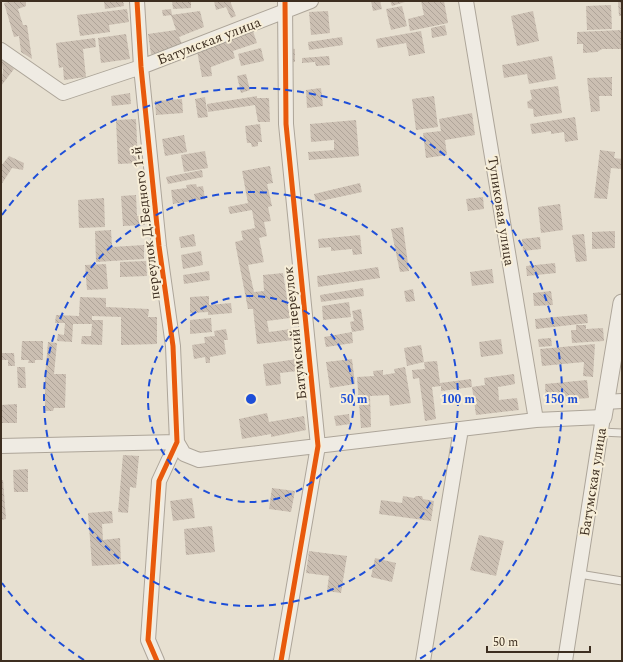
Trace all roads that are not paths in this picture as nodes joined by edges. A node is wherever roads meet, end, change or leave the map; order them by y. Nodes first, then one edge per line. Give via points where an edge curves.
1 (138, 1) edge
2 (311, 1) edge
3 (466, 1) edge
4 (285, 7) edge
5 (1, 50) edge
6 (141, 67) junction
7 (622, 303) edge
8 (608, 413) edge
9 (536, 420) junction
10 (461, 429) junction
11 (622, 433) edge
12 (177, 442) junction
13 (1, 446) edge
14 (318, 446) junction
15 (579, 574) junction
16 (622, 582) edge
17 (157, 661) edge
18 (281, 661) edge
19 (423, 661) edge
20 (565, 661) edge

1 - 6 street, переулок Д.Бедного 1-й
2 - 4 street, Батумская улица
3 - 9 street, Тупиковая улица
4 - 6 street, Батумская улица
4 - 14 street, Батумский переулок via 286,124
5 - 6 street, Батумская улица via 63,93
6 - 12 street, переулок Д.Бедного 1-й via 159,246 173,346
7 - 8 street, Батумская улица
8 - 9 street
8 - 11 lane
8 - 15 street, Батумская улица
9 - 10 street
10 - 14 street
10 - 19 street
12 - 13 street
12 - 14 street via 184,454 199,460
12 - 17 street via 159,481 148,640
14 - 18 street, Батумский переулок
15 - 16 lane
15 - 20 street, Батумская улица

